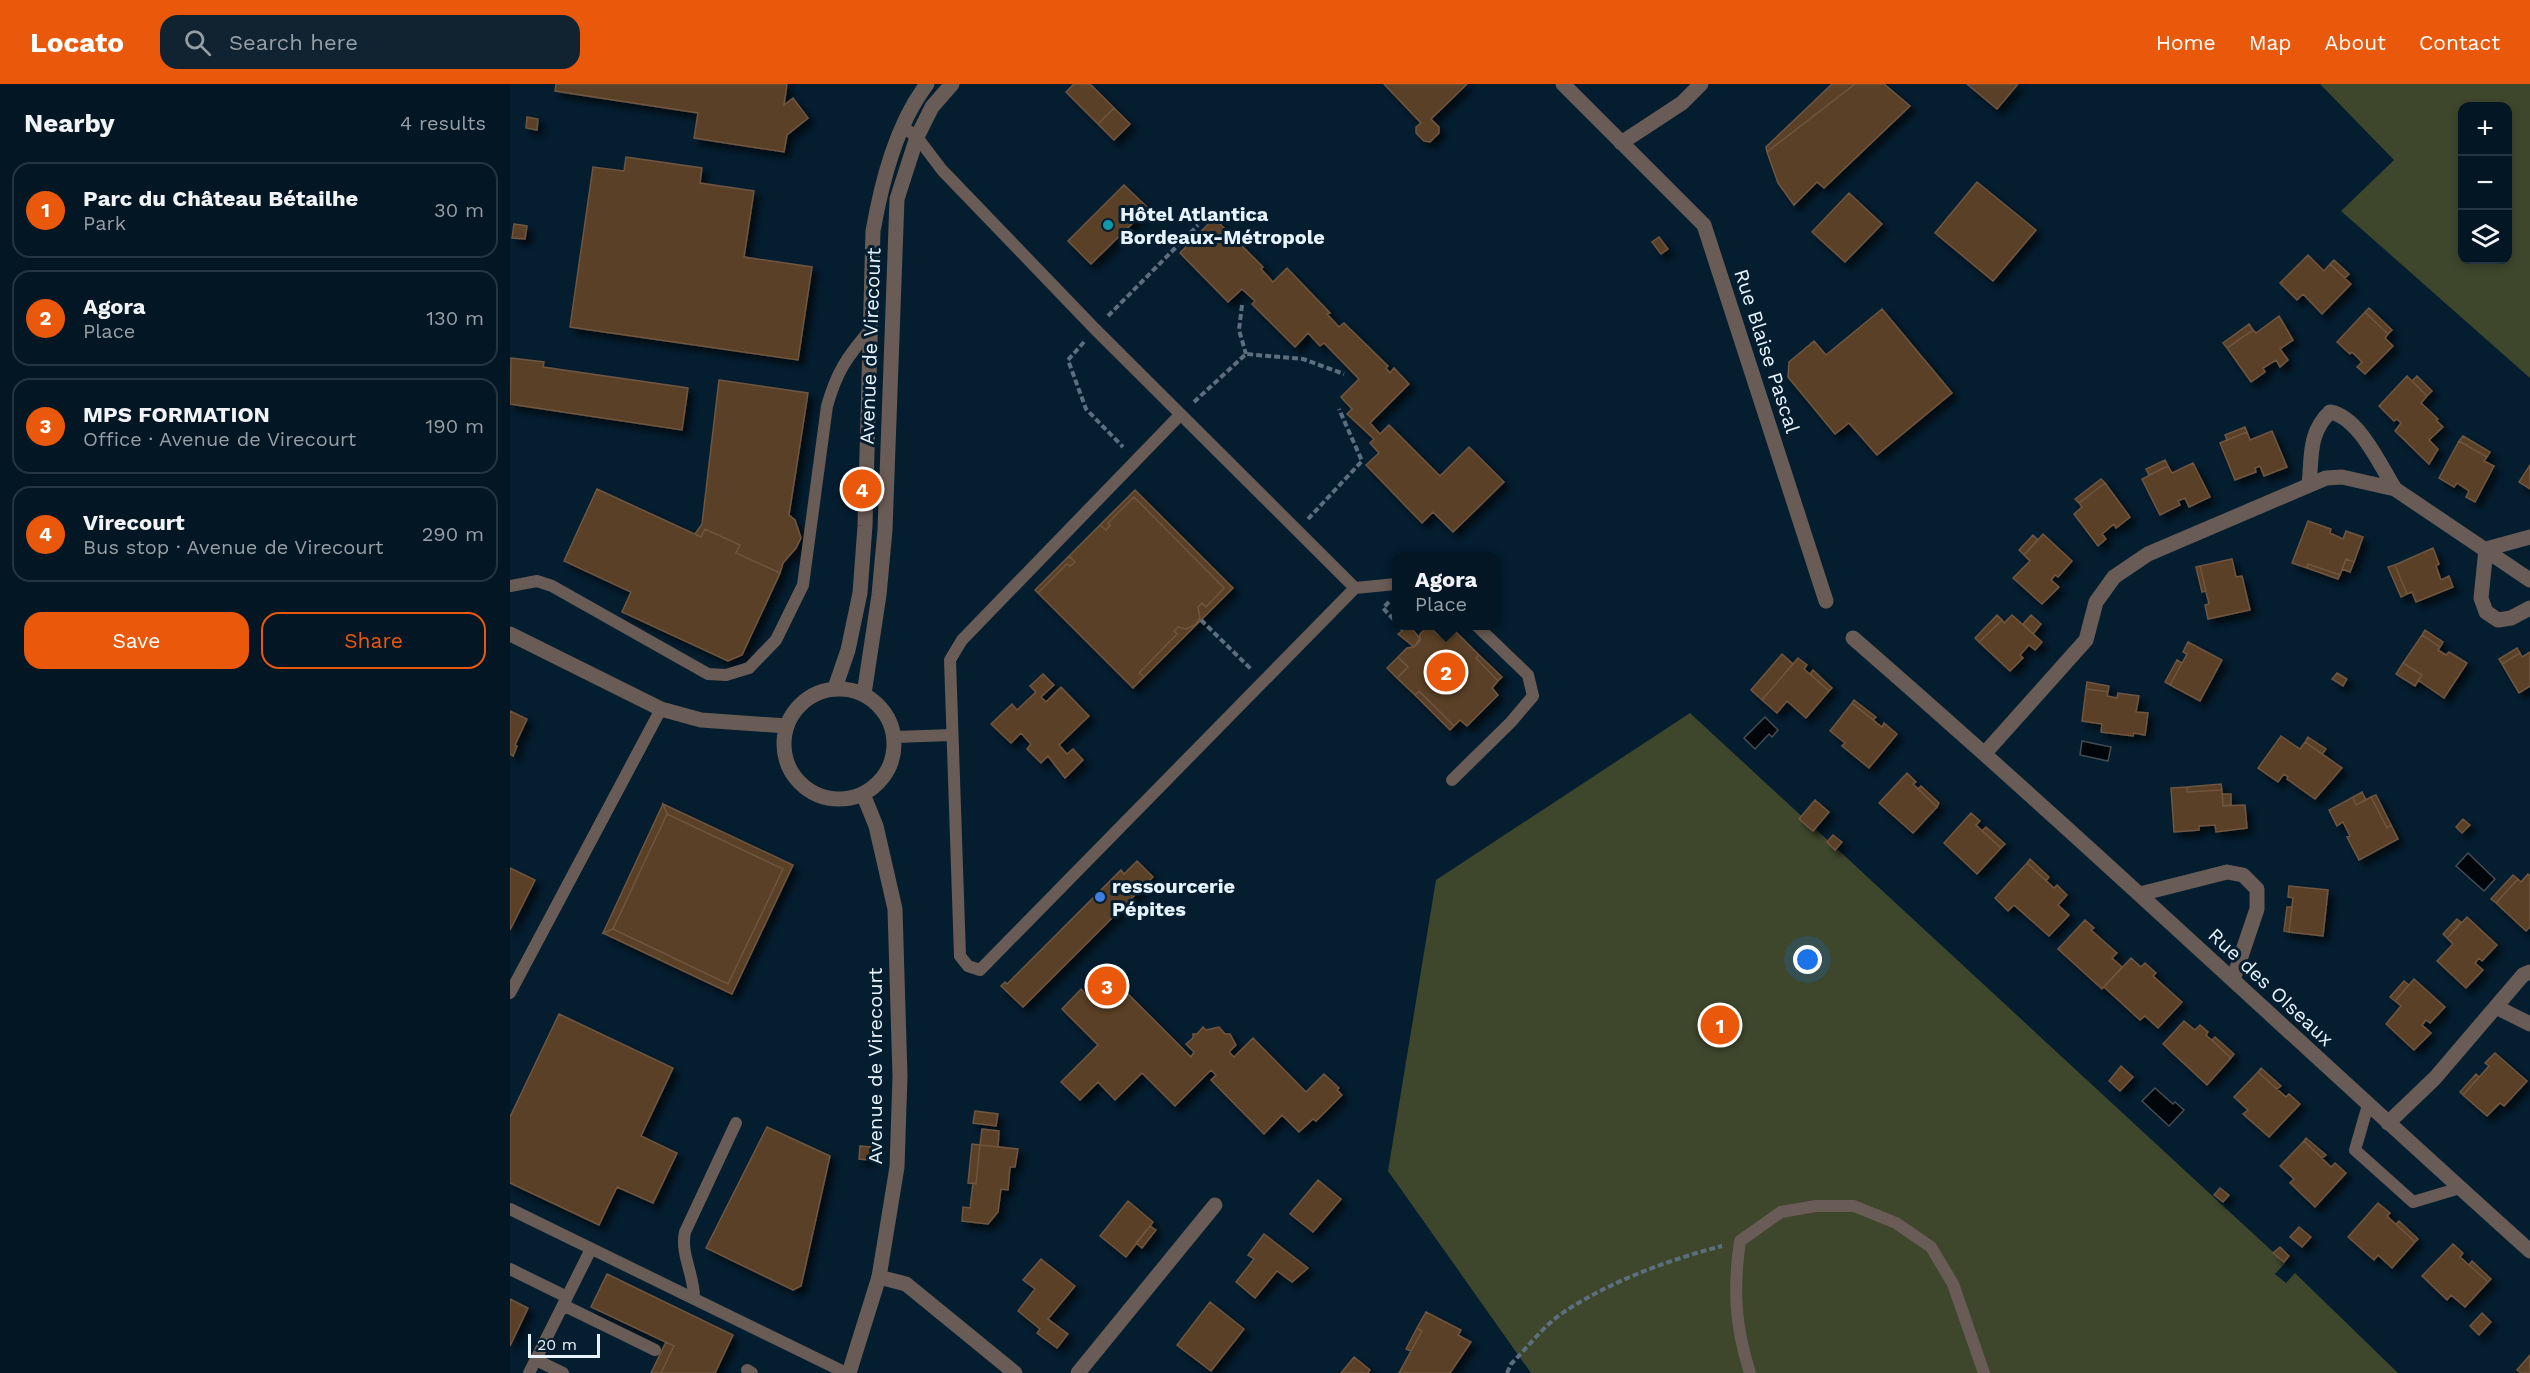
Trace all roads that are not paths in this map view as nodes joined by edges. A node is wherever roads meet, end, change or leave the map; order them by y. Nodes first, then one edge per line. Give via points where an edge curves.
1 (927, 84) edge
2 (952, 84) edge
3 (1563, 84) edge
4 (1701, 84) edge
5 (903, 127) junction
6 (917, 138) junction
7 (1621, 143) junction
8 (870, 330) junction
9 (1180, 415) junction
10 (2310, 485) junction
11 (2396, 489) junction
12 (2530, 537) edge
13 (2486, 549) junction
14 (2530, 580) edge
15 (1392, 585) edge
16 (510, 586) edge
17 (1355, 588) junction
18 (1826, 601) dead end
19 (2530, 608) edge
20 (1481, 630) edge
21 (510, 634) edge
22 (1853, 638) dead end
23 (835, 688) junction
24 (864, 694) junction
25 (661, 709) junction
26 (787, 726) junction
27 (952, 735) junction
28 (895, 737) junction
29 (1985, 753) junction
30 (1452, 780) dead end
31 (863, 794) junction
32 (2139, 894) junction
33 (2530, 972) edge
34 (2234, 981) junction
35 (510, 993) edge
36 (2496, 1007) junction
37 (2530, 1024) edge
38 (2368, 1105) junction
39 (736, 1123) dead end
40 (2388, 1124) junction
41 (2460, 1188) junction
42 (1215, 1205) dead end
43 (510, 1209) edge
44 (591, 1249) junction
45 (2530, 1251) edge
46 (510, 1269) edge
47 (879, 1277) junction
48 (694, 1299) junction
49 (565, 1301) junction
50 (655, 1350) dead end
51 (536, 1360) junction
52 (529, 1373) edge
53 (563, 1373) edge
54 (847, 1373) edge
55 (1015, 1373) edge
56 (1078, 1373) edge
57 (1750, 1373) edge
58 (1984, 1373) edge

1 - 5 street, Avenue de Virecourt
2 - 6 street, Avenue de Virecourt via 932,107
3 - 7 street, Rue Blaise Pascal
4 - 7 street via 1682,103
5 - 6 lane
5 - 8 street, Avenue de Virecourt via 880,192 873,231
6 - 9 lane via 1004,236
6 - 24 street, Avenue de Virecourt via 897,199 885,530
7 - 18 street, Rue Blaise Pascal via 1704,225
8 - 16 lane via 844,360 833,383 803,585 776,640 749,668 726,675 708,674 552,586 537,581
8 - 23 street, Avenue de Virecourt via 860,592 848,650
9 - 17 lane
9 - 27 lane via 962,640 950,660
10 - 11 street via 2342,477
10 - 11 street via 2314,437 2319,422 2330,412 2342,414 2355,426
10 - 29 street via 2148,554 2114,577 2096,602 2086,640
11 - 13 street
12 - 13 street
13 - 14 street
13 - 19 street via 2481,598 2486,612 2498,620
15 - 17 lane
17 - 27 lane via 980,970 968,966 960,957
20 - 30 lane via 1528,675 1533,696
21 - 25 street
22 - 29 street, Rue des OIseaux
23 - 24 street
23 - 26 street via 814,694 797,707
24 - 28 street via 885,712
25 - 26 street via 701,720
25 - 35 lane
26 - 31 street via 785,753 796,779 827,798 846,799
27 - 28 lane
28 - 31 street via 888,770 878,784
29 - 32 street, Rue des OIseaux
31 - 47 street, Avenue de Virecourt via 876,826 896,921 900,1076 897,1167
32 - 34 street, Rue des OIseaux
32 - 34 street via 2227,872 2242,875 2257,889 2257,909
33 - 36 street
34 - 38 street, Rue des OIseaux
36 - 37 street
36 - 40 street via 2435,1078
38 - 40 street, Rue des OIseaux
38 - 41 lane via 2355,1150 2363,1158 2413,1202
39 - 48 lane via 685,1232 684,1248 694,1281
40 - 41 street, Rue des OIseaux
41 - 45 street, Rue des OIseaux
42 - 56 street
43 - 44 lane
44 - 48 lane
44 - 49 lane
46 - 49 lane
47 - 54 street, Avenue de Virecourt
47 - 55 street via 906,1284
48 - 54 lane
49 - 50 lane
49 - 51 lane
51 - 52 lane
51 - 53 lane
57 - 58 lane via 1739,1339 1735,1281 1740,1241 1780,1212 1816,1206 1854,1206 1896,1223 1931,1247 1953,1284

